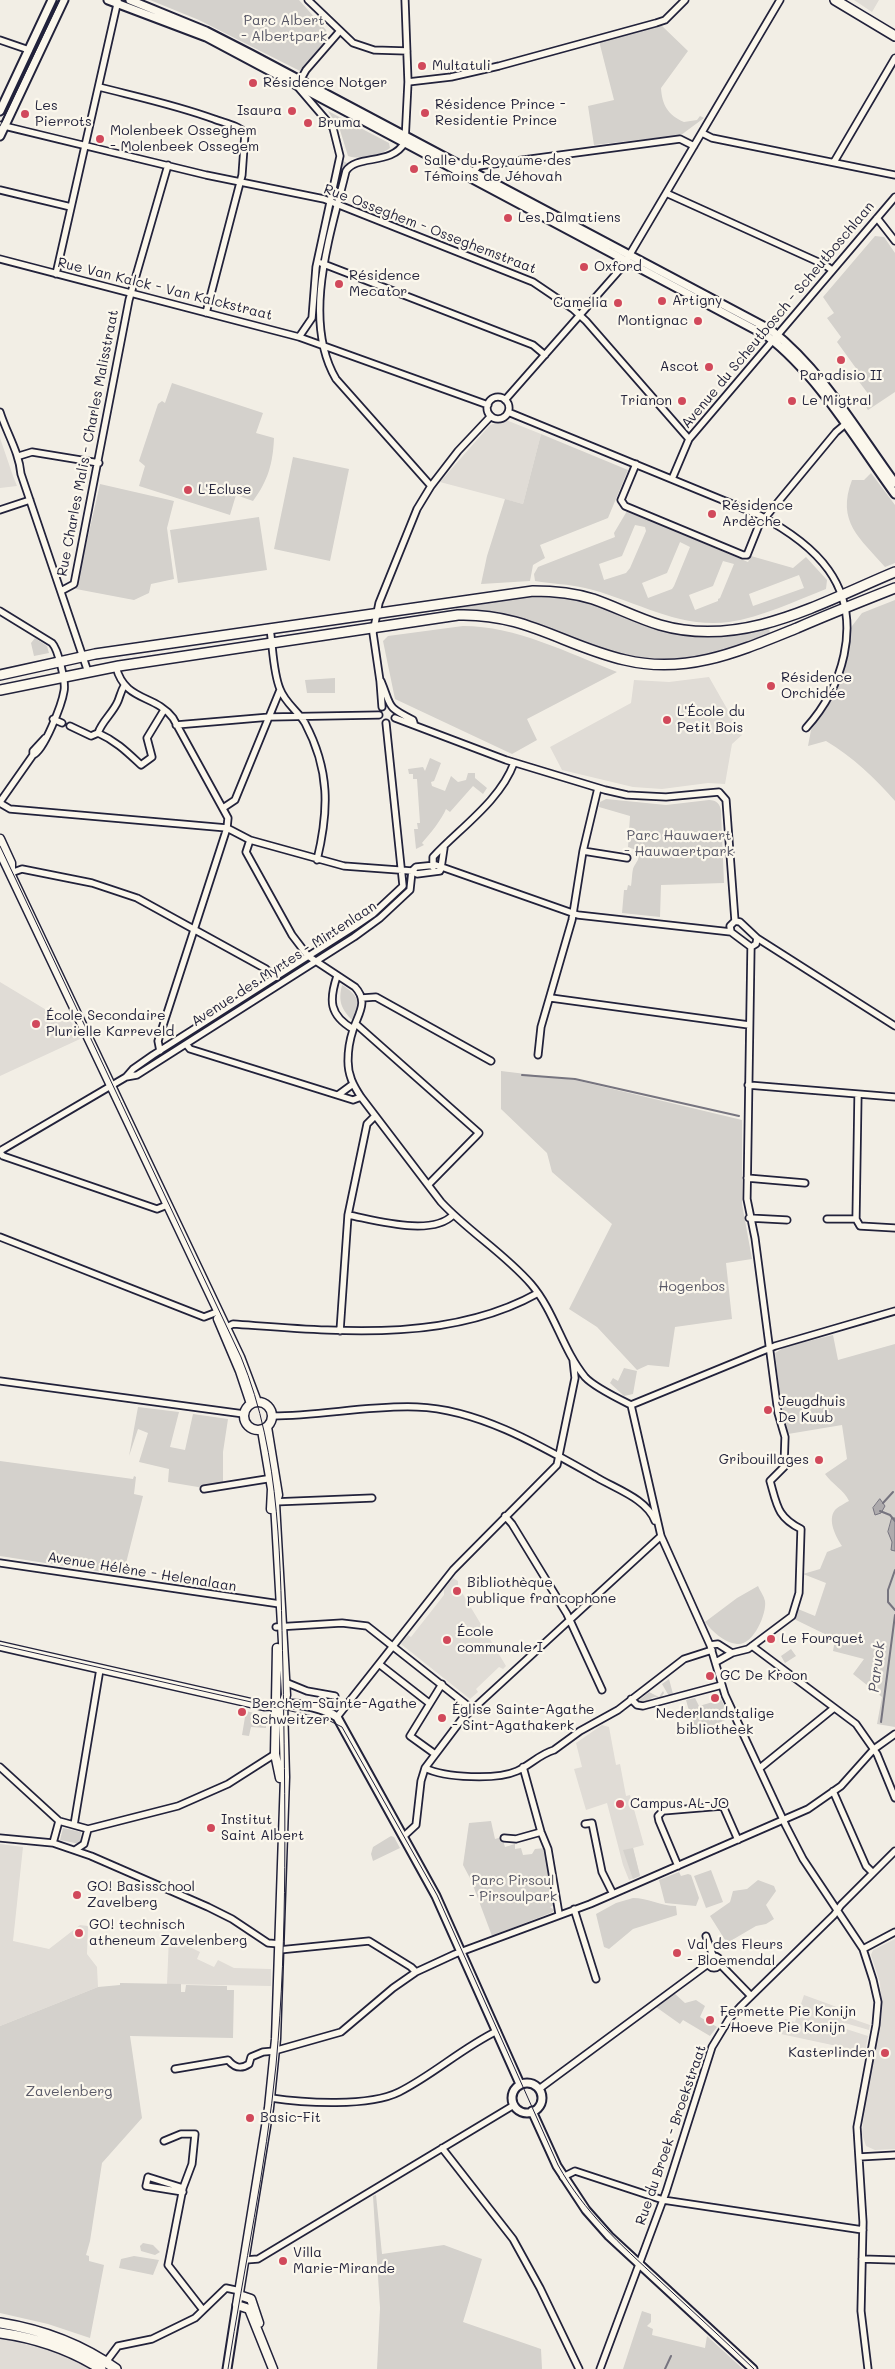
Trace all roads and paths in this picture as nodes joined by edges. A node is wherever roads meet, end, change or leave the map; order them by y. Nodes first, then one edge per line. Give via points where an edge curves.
1 (52, 0) edge
2 (64, 0) edge
3 (108, 0) edge
4 (130, 0) edge
5 (308, 0) edge
6 (405, 0) edge
7 (686, 0) edge
8 (780, 0) edge
9 (835, 0) edge
10 (118, 2) edge
11 (339, 32) junction
12 (895, 36) edge
13 (0, 40) edge
14 (236, 49) junction
15 (29, 50) junction
16 (407, 50) junction
17 (895, 58) edge
18 (408, 82) junction
19 (298, 83) junction
20 (99, 87) junction
21 (0, 111) edge
22 (2, 125) edge
23 (702, 133) junction
24 (0, 136) edge
25 (405, 139) junction
26 (86, 146) junction
27 (694, 146) junction
28 (340, 156) junction
29 (834, 162) junction
30 (353, 164) junction
31 (168, 165) junction
32 (471, 174) junction
33 (895, 175) edge
34 (241, 182) junction
35 (0, 190) edge
36 (666, 193) junction
37 (895, 197) edge
38 (330, 202) junction
39 (338, 205) junction
40 (71, 207) junction
41 (877, 218) junction
42 (895, 241) edge
43 (629, 258) junction
44 (0, 260) edge
45 (317, 261) junction
46 (324, 263) junction
47 (832, 270) junction
48 (56, 274) junction
49 (131, 294) junction
50 (206, 313) junction
51 (580, 315) junction
52 (299, 336) junction
53 (775, 338) junction
54 (324, 344) junction
55 (545, 355) junction
56 (505, 400) junction
57 (488, 404) junction
58 (0, 412) edge
59 (508, 412) junction
60 (491, 416) junction
61 (847, 422) junction
62 (689, 439) junction
63 (19, 456) junction
64 (99, 463) junction
65 (636, 464) junction
66 (884, 473) junction
67 (672, 479) junction
68 (895, 483) edge
69 (431, 486) junction
70 (895, 494) edge
71 (30, 500) junction
72 (0, 510) edge
73 (765, 518) junction
74 (895, 572) edge
75 (895, 588) edge
76 (61, 591) junction
77 (843, 594) junction
78 (845, 608) junction
79 (0, 611) edge
80 (377, 613) junction
81 (374, 627) junction
82 (270, 629) junction
83 (272, 643) junction
84 (83, 657) junction
85 (59, 662) junction
86 (116, 667) junction
87 (88, 672) junction
88 (0, 675) edge
89 (62, 677) junction
90 (380, 681) junction
91 (124, 686) junction
92 (0, 690) edge
93 (280, 690) junction
94 (389, 706) junction
95 (382, 708) junction
96 (164, 710) junction
97 (379, 715) junction
98 (396, 715) junction
99 (299, 716) junction
100 (270, 717) junction
101 (53, 720) junction
102 (386, 722) junction
103 (62, 723) dead end
104 (176, 724) junction
105 (70, 726) dead end
106 (806, 728) dead end
107 (98, 733) junction
108 (514, 763) junction
109 (598, 788) junction
110 (0, 802) edge
111 (223, 808) junction
112 (227, 828) junction
113 (0, 839) edge
114 (250, 840) junction
115 (444, 848) junction
116 (583, 851) junction
117 (0, 852) edge
118 (627, 858) dead end
119 (317, 860) junction
120 (432, 865) junction
121 (439, 870) junction
122 (403, 871) junction
123 (412, 871) junction
124 (11, 873) junction
125 (572, 914) junction
126 (735, 921) junction
127 (193, 928) junction
128 (731, 932) junction
129 (757, 938) junction
130 (750, 947) junction
131 (308, 956) junction
132 (315, 962) junction
133 (337, 976) junction
134 (276, 977) junction
135 (362, 998) junction
136 (552, 998) junction
137 (749, 1025) junction
138 (354, 1026) junction
139 (895, 1026) edge
140 (186, 1044) junction
141 (160, 1051) junction
142 (538, 1055) dead end
143 (491, 1061) dead end
144 (126, 1077) junction
145 (352, 1084) junction
146 (748, 1085) junction
147 (110, 1087) junction
148 (858, 1094) junction
149 (338, 1095) junction
150 (361, 1097) junction
151 (895, 1098) edge
152 (375, 1116) junction
153 (0, 1152) edge
154 (747, 1178) junction
155 (804, 1183) dead end
156 (428, 1186) junction
157 (167, 1205) junction
158 (348, 1215) junction
159 (454, 1215) junction
160 (749, 1218) junction
161 (827, 1219) dead end
162 (856, 1219) junction
163 (788, 1220) dead end
164 (895, 1228) edge
165 (0, 1237) edge
166 (538, 1293) junction
167 (895, 1311) edge
168 (217, 1312) junction
169 (224, 1328) junction
170 (340, 1331) junction
171 (770, 1348) junction
172 (573, 1360) junction
173 (584, 1376) junction
174 (574, 1378) junction
175 (0, 1381) edge
176 (254, 1403) junction
177 (631, 1405) junction
178 (244, 1414) junction
179 (273, 1416) junction
180 (265, 1429) junction
181 (560, 1456) junction
182 (273, 1478) junction
183 (204, 1489) dead end
184 (372, 1498) dead end
185 (654, 1501) junction
186 (273, 1502) junction
187 (647, 1506) junction
188 (505, 1516) junction
189 (658, 1525) junction
190 (661, 1536) junction
191 (0, 1563) edge
192 (278, 1604) junction
193 (570, 1619) junction
194 (278, 1627) junction
195 (0, 1646) edge
196 (393, 1646) junction
197 (752, 1646) junction
198 (711, 1647) junction
199 (732, 1653) junction
200 (716, 1662) junction
201 (380, 1664) junction
202 (100, 1669) junction
203 (285, 1682) junction
204 (442, 1684) junction
205 (722, 1685) junction
206 (602, 1690) dead end
207 (334, 1696) dead end
208 (631, 1699) junction
209 (429, 1703) junction
210 (280, 1705) junction
211 (472, 1708) junction
212 (834, 1708) junction
213 (337, 1717) junction
214 (895, 1734) edge
215 (874, 1749) junction
216 (275, 1754) junction
217 (435, 1754) junction
218 (0, 1767) edge
219 (523, 1767) junction
220 (425, 1768) junction
221 (760, 1768) junction
222 (833, 1791) junction
223 (895, 1798) edge
224 (282, 1815) junction
225 (784, 1820) junction
226 (59, 1821) junction
227 (585, 1824) dead end
228 (74, 1825) junction
229 (88, 1829) junction
230 (541, 1832) junction
231 (403, 1837) junction
232 (0, 1838) edge
233 (504, 1838) dead end
234 (738, 1840) junction
235 (53, 1843) junction
236 (75, 1850) junction
237 (895, 1851) edge
238 (678, 1866) junction
239 (873, 1873) junction
240 (612, 1894) junction
241 (574, 1910) junction
242 (837, 1910) junction
243 (559, 1914) junction
244 (895, 1932) edge
245 (706, 1936) dead end
246 (280, 1947) junction
247 (863, 1949) junction
248 (461, 1952) junction
249 (713, 1956) junction
250 (708, 1964) junction
251 (720, 1964) junction
252 (416, 1972) junction
253 (596, 1979) dead end
254 (751, 1996) junction
255 (497, 2031) junction
256 (275, 2051) junction
257 (175, 2069) dead end
258 (520, 2084) junction
259 (539, 2089) junction
260 (270, 2098) junction
261 (514, 2105) junction
262 (532, 2111) junction
263 (164, 2141) dead end
264 (442, 2148) junction
265 (895, 2155) edge
266 (859, 2157) junction
267 (563, 2177) junction
268 (183, 2190) junction
269 (663, 2200) junction
270 (863, 2230) junction
271 (862, 2259) junction
272 (245, 2260) junction
273 (895, 2260) edge
274 (639, 2264) junction
275 (239, 2293) junction
276 (237, 2304) junction
277 (203, 2310) junction
278 (0, 2324) edge
279 (0, 2333) edge
280 (260, 2337) junction
281 (104, 2365) edge
282 (116, 2369) edge
283 (226, 2369) edge
284 (273, 2369) edge
285 (579, 2369) edge
286 (600, 2369) edge
287 (753, 2369) edge
288 (868, 2369) edge

1 - 15 street
2 - 22 street
3 - 10 street
4 - 14 street via 206,31
5 - 11 street
6 - 16 street
7 - 18 street via 665,20 656,23 499,66 451,77
8 - 23 street
9 - 12 main road
10 - 14 street
10 - 20 street
11 - 16 street via 363,47 383,51
11 - 19 street
13 - 15 street
14 - 19 street
15 - 21 street
16 - 18 street
17 - 29 street
18 - 25 street
19 - 25 street
19 - 28 street via 333,128
20 - 26 street
20 - 34 street via 158,100 241,130 246,138
22 - 24 street
22 - 26 street, Rue Osseghem - Osseghemstraat
23 - 27 street
23 - 29 street via 712,138
25 - 30 street via 401,149 384,158
25 - 32 street
26 - 31 street, Rue Osseghem - Osseghemstraat
26 - 40 street
27 - 32 street via 680,139 478,166
27 - 36 street
28 - 30 street
28 - 38 street
29 - 33 street
30 - 39 street via 346,170
31 - 34 street, Rue Osseghem - Osseghemstraat
31 - 49 street, Rue Charles Malis - Charles Malisstraat
32 - 43 street
34 - 38 street, Rue Osseghem - Osseghemstraat
34 - 50 street
35 - 40 street
36 - 43 street
36 - 47 street
37 - 41 street, Avenue du Scheutbosch - Scheutboschlaan
38 - 39 street, Rue Osseghem - Osseghemstraat
38 - 45 street
39 - 46 street
39 - 51 street, Rue Osseghem - Osseghemstraat via 534,282
40 - 48 street
41 - 42 street
41 - 47 street, Avenue du Scheutbosch - Scheutboschlaan
43 - 51 street
43 - 53 street
44 - 48 street, Rue Van Kalck - Van Kalckstraat
45 - 46 street
45 - 52 street via 312,318
46 - 54 street via 319,296
46 - 55 street via 533,345
47 - 53 street, Avenue du Scheutbosch - Scheutboschlaan
48 - 49 street, Rue Van Kalck - Van Kalckstraat
49 - 50 street, Rue Van Kalck - Van Kalckstraat
49 - 64 street, Rue Charles Malis - Charles Malisstraat
50 - 52 street, Rue Van Kalck - Van Kalckstraat
51 - 55 street
51 - 62 street, Rue Osseghem - Osseghemstraat
52 - 54 street, Rue Van Kalck - Van Kalckstraat
53 - 61 street via 813,371
53 - 62 street, Avenue du Scheutbosch - Scheutboschlaan
54 - 57 street, Rue Van Kalck - Van Kalckstraat
54 - 69 street via 329,368 340,386
55 - 56 street
56 - 57 street via 497,398
56 - 59 street via 509,405
57 - 60 street
58 - 63 street
59 - 60 street via 499,419
59 - 65 street
60 - 69 street
61 - 66 street
61 - 73 street
62 - 67 street, Avenue du Scheutbosch - Scheutboschlaan
63 - 64 street via 32,452
63 - 71 street
64 - 76 street, Rue Charles Malis - Charles Malisstraat via 74,584
65 - 67 street
65 - 73 street via 622,503 647,516 742,555 747,555
66 - 68 street
66 - 70 street
67 - 73 street
69 - 80 street via 417,508
71 - 72 street
71 - 76 street
73 - 77 street via 819,558
74 - 77 main road
75 - 78 main road
76 - 84 street
77 - 78 street
77 - 80 main road via 770,624 727,632 660,625 592,599 556,591 526,591
78 - 81 main road via 723,657 674,666 625,660 525,624 492,616 458,615
78 - 106 street via 848,627 840,669 821,712
79 - 85 street via 52,643
80 - 81 street
80 - 82 main road
81 - 83 main road
81 - 90 street via 372,633
82 - 83 street
82 - 84 main road
83 - 86 main road
83 - 93 street
84 - 85 main road
84 - 87 street
85 - 88 main road
85 - 89 street
86 - 87 main road
86 - 91 street
87 - 89 main road
89 - 92 main road
89 - 101 street via 64,689
90 - 94 street
90 - 95 street
91 - 96 street
91 - 107 street
93 - 99 street
93 - 100 street
94 - 95 street
94 - 98 street
95 - 97 street
96 - 104 street
96 - 107 street via 147,738 152,757 141,765 121,745
97 - 99 street
97 - 102 street
98 - 102 street via 391,722
98 - 108 street
99 - 100 street
99 - 119 street via 317,752 326,788 326,827
100 - 104 street
100 - 111 street via 235,800
101 - 103 street
101 - 110 street via 45,743
102 - 122 street
104 - 111 street
105 - 107 street via 91,736
108 - 109 street
108 - 115 street via 485,805
109 - 116 street
109 - 126 street via 627,795 666,797 719,792 726,800
110 - 112 street via 10,809
111 - 112 street via 229,824
112 - 114 street
112 - 127 street
113 - 124 main road via 12,863
114 - 119 street
114 - 131 street via 246,852 292,935
115 - 120 street via 433,857
115 - 121 street
116 - 118 street
116 - 125 street
117 - 124 main road
119 - 122 street via 358,869
120 - 121 street
120 - 123 street via 416,867
121 - 123 street via 417,874
121 - 125 street via 473,877
122 - 123 street
122 - 131 street, Avenue des Myrtes - Mirtenlaan via 403,886 388,900 364,920
123 - 132 street, Avenue des Myrtes - Mirtenlaan via 410,890 369,926
124 - 127 street via 22,869 108,888 144,901
124 - 147 main road
125 - 128 street
125 - 136 street
126 - 128 street via 730,926
126 - 129 street
127 - 134 street
127 - 141 street via 158,1041
128 - 130 street
129 - 130 street via 756,944
129 - 139 street
130 - 137 street
131 - 132 street
131 - 134 street, Avenue des Myrtes - Mirtenlaan
132 - 133 street
132 - 140 street, Avenue des Myrtes - Mirtenlaan
133 - 135 street via 355,987
133 - 138 street via 330,997 333,1007 339,1018
134 - 141 street, Avenue des Myrtes - Mirtenlaan
135 - 138 street via 361,1013
135 - 143 street via 376,997
136 - 137 street
136 - 142 street via 541,1027
137 - 146 street
138 - 145 street via 348,1061
138 - 156 street via 480,1133
140 - 144 street, Avenue des Myrtes - Mirtenlaan via 137,1075
140 - 149 street via 190,1049
141 - 144 street, Avenue des Myrtes - Mirtenlaan
144 - 147 street, Avenue des Myrtes - Mirtenlaan
145 - 149 street
145 - 150 street
146 - 148 street
146 - 154 street
147 - 153 street, Avenue des Myrtes - Mirtenlaan
147 - 157 main road
148 - 151 street
148 - 162 street
149 - 150 street via 353,1100
150 - 152 street
152 - 156 street
152 - 158 street via 367,1124
153 - 157 street via 3,1156 157,1209
154 - 155 street
154 - 160 street
156 - 159 street
157 - 168 main road
158 - 159 street via 409,1226 433,1225
158 - 170 street
159 - 166 street via 512,1264
160 - 163 street
160 - 171 street via 755,1238
161 - 162 street
162 - 164 street via 860,1226
165 - 168 street via 204,1317
166 - 170 street via 481,1315 448,1323 416,1328
166 - 172 street via 551,1311
167 - 171 street
168 - 169 main road
169 - 170 street via 233,1324
169 - 176 main road via 245,1369
171 - 177 street
171 - 197 street via 778,1414 785,1437 784,1467 770,1481 785,1521 801,1528 799,1593 792,1616
172 - 173 street
172 - 174 street
173 - 174 street
173 - 177 street
174 - 181 street
175 - 178 street
176 - 178 main road
176 - 179 main road via 268,1405
177 - 185 street
178 - 180 main road via 250,1428
179 - 180 main road
179 - 181 street via 417,1407 443,1410 479,1419
180 - 182 main road
181 - 187 street
181 - 188 street via 556,1465
182 - 183 street
182 - 186 main road via 278,1494
184 - 186 street
185 - 187 street
185 - 189 street
186 - 192 main road
187 - 189 street
188 - 193 street
188 - 196 street via 453,1570
189 - 190 street
190 - 193 street
190 - 198 street
191 - 192 street, Avenue Hélène - Helenalaan
192 - 194 main road
193 - 206 street
193 - 211 street
194 - 196 street via 367,1626
194 - 203 main road
194 - 210 main road
195 - 202 main road
196 - 201 street
196 - 204 street
197 - 199 street
197 - 212 street
198 - 199 street via 718,1644
198 - 200 street
198 - 208 street via 684,1660
199 - 200 street
200 - 205 street
201 - 209 street
201 - 213 street
202 - 210 main road via 264,1706
202 - 228 street
203 - 207 street via 307,1691
203 - 210 main road
204 - 209 street
204 - 211 street
205 - 208 street via 643,1706
205 - 221 street
208 - 219 street via 612,1714
209 - 217 street via 410,1736
210 - 213 street via 298,1705 330,1712
210 - 216 main road
210 - 224 main road via 285,1777
211 - 217 street
212 - 215 street via 856,1724
212 - 221 street
213 - 231 street
214 - 215 street
215 - 222 street
215 - 223 street
216 - 224 main road
216 - 229 street via 228,1784 178,1806
217 - 220 street
218 - 226 street
219 - 220 street via 504,1776 441,1774
219 - 230 street
220 - 231 street via 416,1825
221 - 225 street
222 - 225 street via 808,1809
222 - 239 street via 866,1866
224 - 246 main road
225 - 234 street
225 - 242 street via 803,1859
226 - 228 street
226 - 235 street
227 - 240 street via 595,1822 602,1872
228 - 229 street
229 - 236 street via 84,1844
230 - 233 street via 516,1839
230 - 243 street via 548,1848
231 - 248 street via 436,1896
232 - 235 street
234 - 238 street
234 - 238 street via 723,1806 662,1811 659,1821
235 - 236 street
236 - 246 street via 208,1907
237 - 239 street, Rue du Broek - Broekstraat
238 - 240 street
239 - 242 street, Rue du Broek - Broekstraat
240 - 241 street
241 - 243 street
241 - 253 street
242 - 247 street
242 - 254 street, Rue du Broek - Broekstraat
243 - 248 street
244 - 247 street
245 - 249 street
246 - 252 street via 369,1941
246 - 256 main road
247 - 266 street via 878,2010 858,2112
248 - 252 street
248 - 255 street
249 - 250 street via 708,1959
249 - 251 street via 718,1957
250 - 251 street via 715,1968
250 - 259 street
251 - 254 street
252 - 256 street via 341,2032
254 - 269 street, Rue du Broek - Broekstraat via 729,2019 712,2047
255 - 258 street
255 - 260 street via 398,2092 378,2099 355,2102
256 - 257 street via 251,2057 249,2064 240,2068 228,2060
256 - 260 main road
258 - 259 street via 532,2084
258 - 261 street via 513,2093
259 - 262 street via 541,2103
260 - 272 main road
261 - 262 street via 522,2111
261 - 264 street
262 - 267 street
263 - 268 street via 181,2134 195,2134 192,2164
264 - 272 street via 258,2260
264 - 285 street via 513,2239
265 - 266 street
266 - 270 street
267 - 269 street via 575,2171
267 - 274 street via 599,2225
268 - 268 street via 148,2177 146,2186
268 - 277 street via 168,2265
269 - 270 street
269 - 274 street, Rue du Broek - Broekstraat
270 - 271 street
271 - 273 street
271 - 288 street via 860,2311
272 - 275 main road
274 - 286 street, Rue du Broek - Broekstraat
274 - 287 street
275 - 276 main road
275 - 277 street via 226,2288
275 - 280 main road via 251,2299
276 - 280 main road via 249,2309
276 - 283 street
277 - 281 street via 195,2318 166,2333 118,2346
278 - 281 main road via 64,2339
279 - 281 main road via 34,2339
280 - 284 main road
281 - 282 main road

